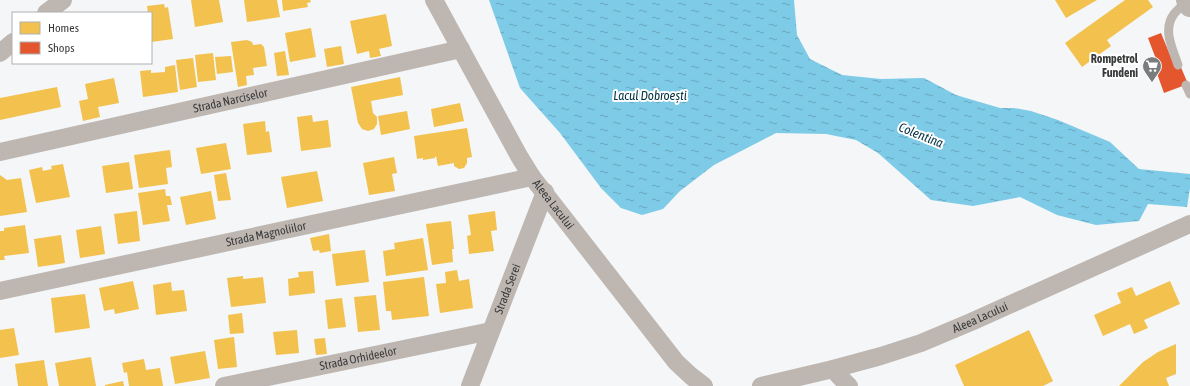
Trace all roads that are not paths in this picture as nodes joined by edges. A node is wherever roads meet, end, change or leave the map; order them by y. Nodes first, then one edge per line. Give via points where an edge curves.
1 (63, 0) edge
2 (434, 0) edge
3 (1188, 2) edge
4 (47, 12) edge
5 (12, 43) edge
6 (461, 49) junction
7 (0, 53) edge
8 (1178, 66) dead end
9 (1186, 85) dead end
10 (1190, 94) edge
11 (0, 152) edge
12 (532, 177) junction
13 (545, 192) junction
14 (1190, 224) edge
15 (0, 292) edge
16 (491, 331) junction
17 (833, 369) junction
18 (224, 386) edge
19 (470, 386) edge
20 (704, 386) edge
21 (761, 386) edge
22 (849, 386) edge

1 - 4 street
2 - 6 street, Aleea Lacului
3 - 8 lane via 1174,14 1168,32
5 - 7 street
6 - 11 street, Strada Narciselor
6 - 12 street, Aleea Lacului
9 - 10 lane
12 - 13 street, Aleea Lacului
12 - 15 street, Strada Magnoliilor
13 - 16 street, Strada Serei
13 - 20 street, Aleea Lacului via 676,362
14 - 17 street, Aleea Lacului via 921,343
16 - 18 street, Strada Orhideelor
16 - 19 street, Strada Serei
17 - 21 street, Aleea Lacului
17 - 22 street

